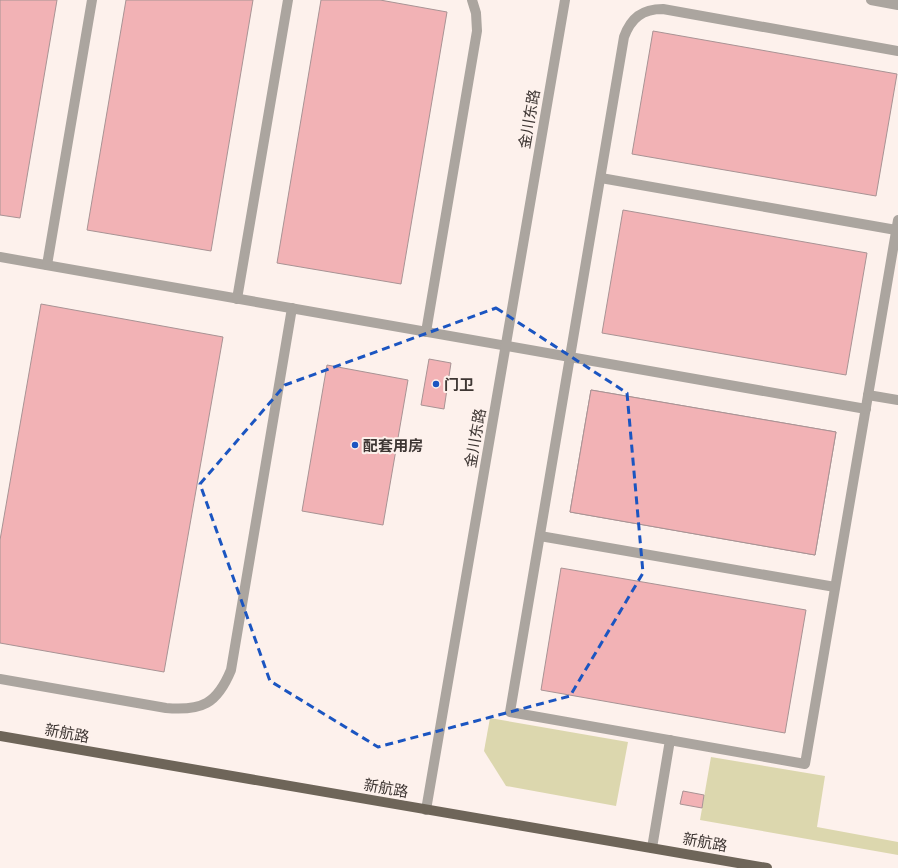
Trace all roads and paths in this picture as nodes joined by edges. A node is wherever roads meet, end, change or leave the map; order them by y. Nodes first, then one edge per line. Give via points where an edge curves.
1 (92, 0) edge
2 (288, 0) edge
3 (472, 0) edge
4 (565, 0) edge
5 (877, 0) edge
6 (898, 5) edge
7 (898, 51) edge
8 (601, 178) junction
9 (897, 225) edge
10 (0, 257) edge
11 (47, 265) junction
12 (237, 299) junction
13 (292, 308) junction
14 (426, 332) junction
15 (506, 346) junction
16 (571, 357) junction
17 (868, 395) junction
18 (898, 400) edge
19 (866, 409) junction
20 (540, 536) junction
21 (836, 587) junction
22 (0, 680) edge
23 (0, 736) edge
24 (670, 740) junction
25 (426, 810) junction
26 (652, 848) junction
27 (767, 868) edge

1 - 11 street
2 - 12 street
3 - 14 street via 477,31
4 - 15 street, 金川东路
5 - 6 street
7 - 8 street via 663,9 651,9 634,18 624,37
8 - 9 street
8 - 16 street
9 - 17 street
10 - 11 street
11 - 12 street
12 - 13 street
13 - 14 street
13 - 22 street via 231,670 224,688 215,698 187,710
14 - 15 street
15 - 16 street
15 - 25 street, 金川东路
16 - 19 street
16 - 20 street
17 - 18 street
17 - 19 street
19 - 21 street
20 - 21 street
20 - 24 street via 510,712
21 - 24 street via 805,764
23 - 25 main road, 新航路
24 - 26 street
25 - 26 main road, 新航路
26 - 27 main road, 新航路

